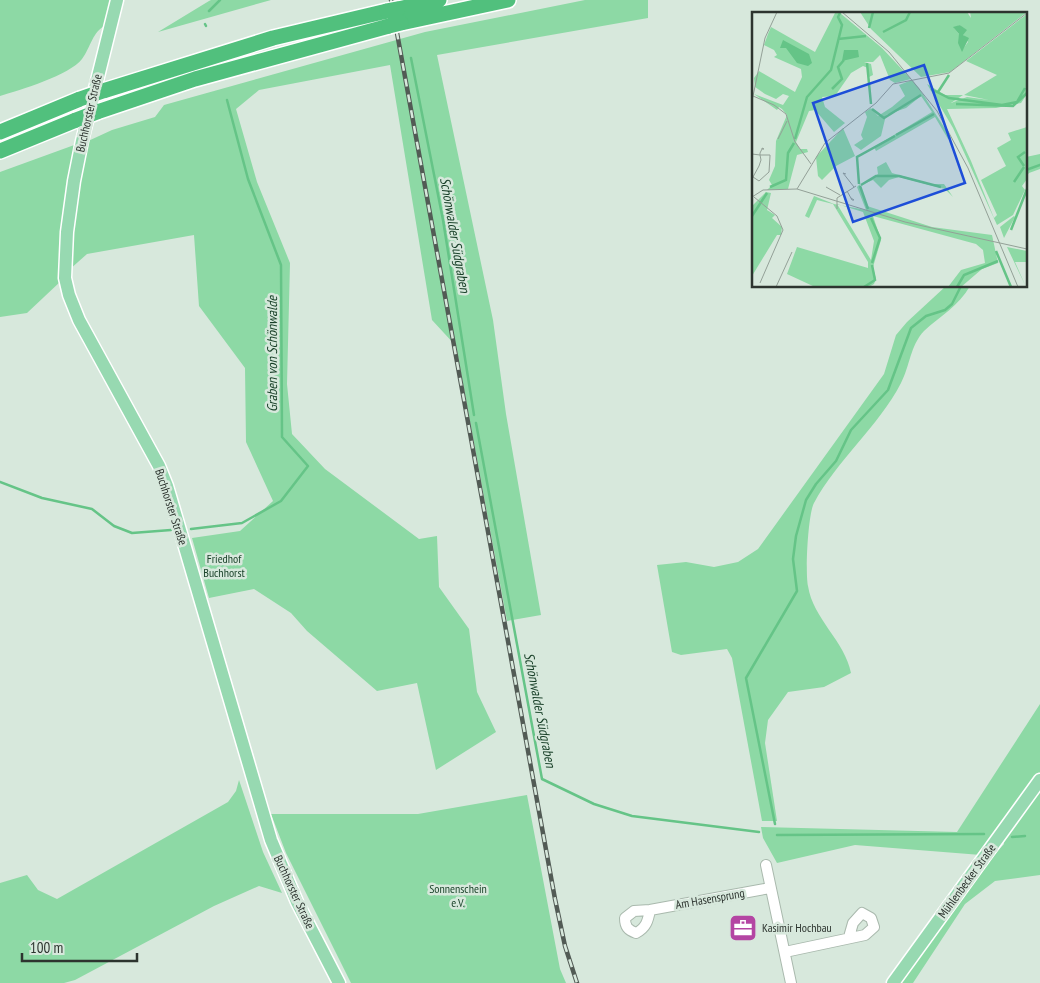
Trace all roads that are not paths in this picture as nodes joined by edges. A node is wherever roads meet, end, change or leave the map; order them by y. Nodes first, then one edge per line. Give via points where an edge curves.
1 (118, 0) edge
2 (439, 0) edge
3 (508, 0) edge
4 (394, 18) junction
5 (0, 132) edge
6 (0, 150) edge
7 (1040, 780) edge
8 (766, 865) dead end
9 (770, 888) junction
10 (650, 910) dead end
11 (850, 938) dead end
12 (785, 952) junction
13 (339, 983) edge
14 (791, 983) edge
15 (893, 983) edge

1 - 13 main road, Buchhorster Straße via 74,181 66,258 67,288 79,320 167,486 271,840 289,885
2 - 4 highway
3 - 4 highway
4 - 5 highway, bridge via 272,38 103,91
4 - 6 highway, bridge via 195,79 97,112
7 - 15 main road, Mühlenbecker Straße
8 - 9 street
9 - 10 street, Am Hasensprung
9 - 12 street
11 - 12 street
12 - 14 street

